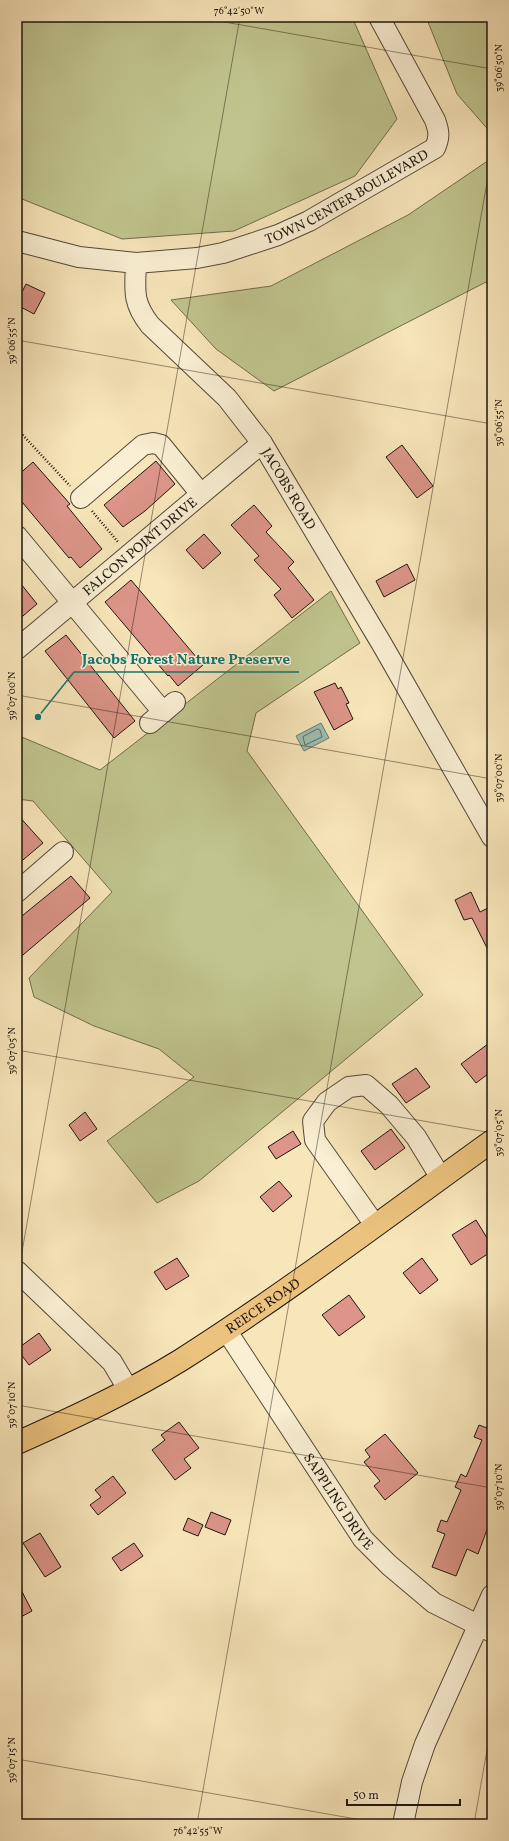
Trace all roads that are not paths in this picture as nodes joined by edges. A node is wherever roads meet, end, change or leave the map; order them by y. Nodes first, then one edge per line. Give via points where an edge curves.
1 (379, 17) edge
2 (17, 241) edge
3 (136, 263) junction
4 (262, 443) junction
5 (201, 494) junction
6 (81, 498) dead end
7 (17, 536) edge
8 (73, 602) junction
9 (17, 649) edge
10 (163, 712) dead end
11 (492, 838) edge
12 (63, 852) dead end
13 (17, 892) edge
14 (492, 1141) edge
15 (441, 1178) junction
16 (375, 1225) junction
17 (17, 1271) edge
18 (226, 1330) junction
19 (128, 1390) junction
20 (17, 1443) edge
21 (492, 1595) edge
22 (485, 1629) edge
23 (403, 1824) edge

1 - 3 street, TOWN CENTER BOULEVARD via 435,120 439,135 435,148 309,221 278,235 223,253
2 - 3 street via 79,257
3 - 4 street, JACOBS ROAD via 135,296 140,312 150,325 227,398
4 - 5 street, FALCON POINT DRIVE
4 - 11 street, JACOBS ROAD via 383,646
5 - 6 street via 161,445 152,443 143,445
5 - 8 street, FALCON POINT DRIVE
7 - 8 street
8 - 9 street, FALCON POINT DRIVE
8 - 10 street
12 - 13 street
14 - 15 main road, REECE ROAD
15 - 16 main road, REECE ROAD
15 - 16 street via 416,1137 389,1104 366,1085 349,1087 327,1102 313,1121 315,1140
16 - 18 main road, REECE ROAD
17 - 19 street via 112,1362
18 - 19 main road, REECE ROAD via 180,1361
18 - 22 street, SAPPLING DRIVE via 363,1539 389,1565 434,1602
19 - 20 main road, REECE ROAD
21 - 22 street
22 - 23 street via 424,1744

